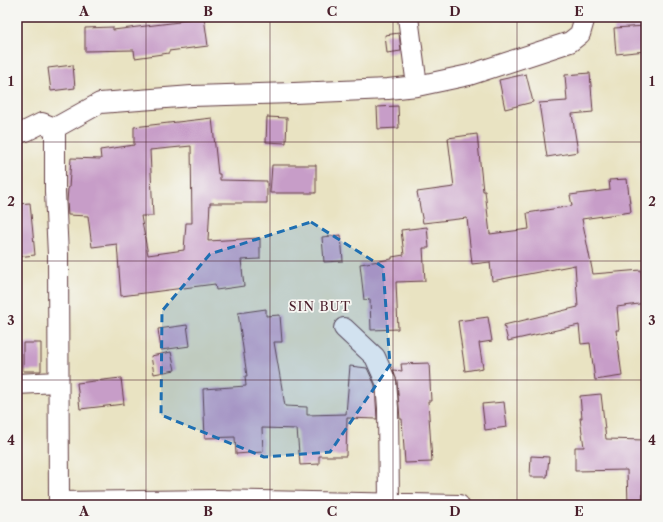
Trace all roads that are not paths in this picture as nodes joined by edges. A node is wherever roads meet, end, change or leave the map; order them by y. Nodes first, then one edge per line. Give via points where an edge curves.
1 (408, 17) edge
2 (585, 17) edge
3 (417, 86) junction
4 (56, 128) junction
5 (17, 133) edge
6 (344, 328) dead end
7 (58, 382) junction
8 (17, 384) edge
9 (58, 503) edge
10 (389, 504) junction
11 (459, 505) edge

1 - 3 street
2 - 3 street via 580,34 570,42 469,75
3 - 4 street via 192,96 100,103
4 - 5 street via 42,123
4 - 7 street
6 - 10 street via 375,357 386,382
7 - 8 street
7 - 9 street
9 - 10 street via 217,500
10 - 11 street

